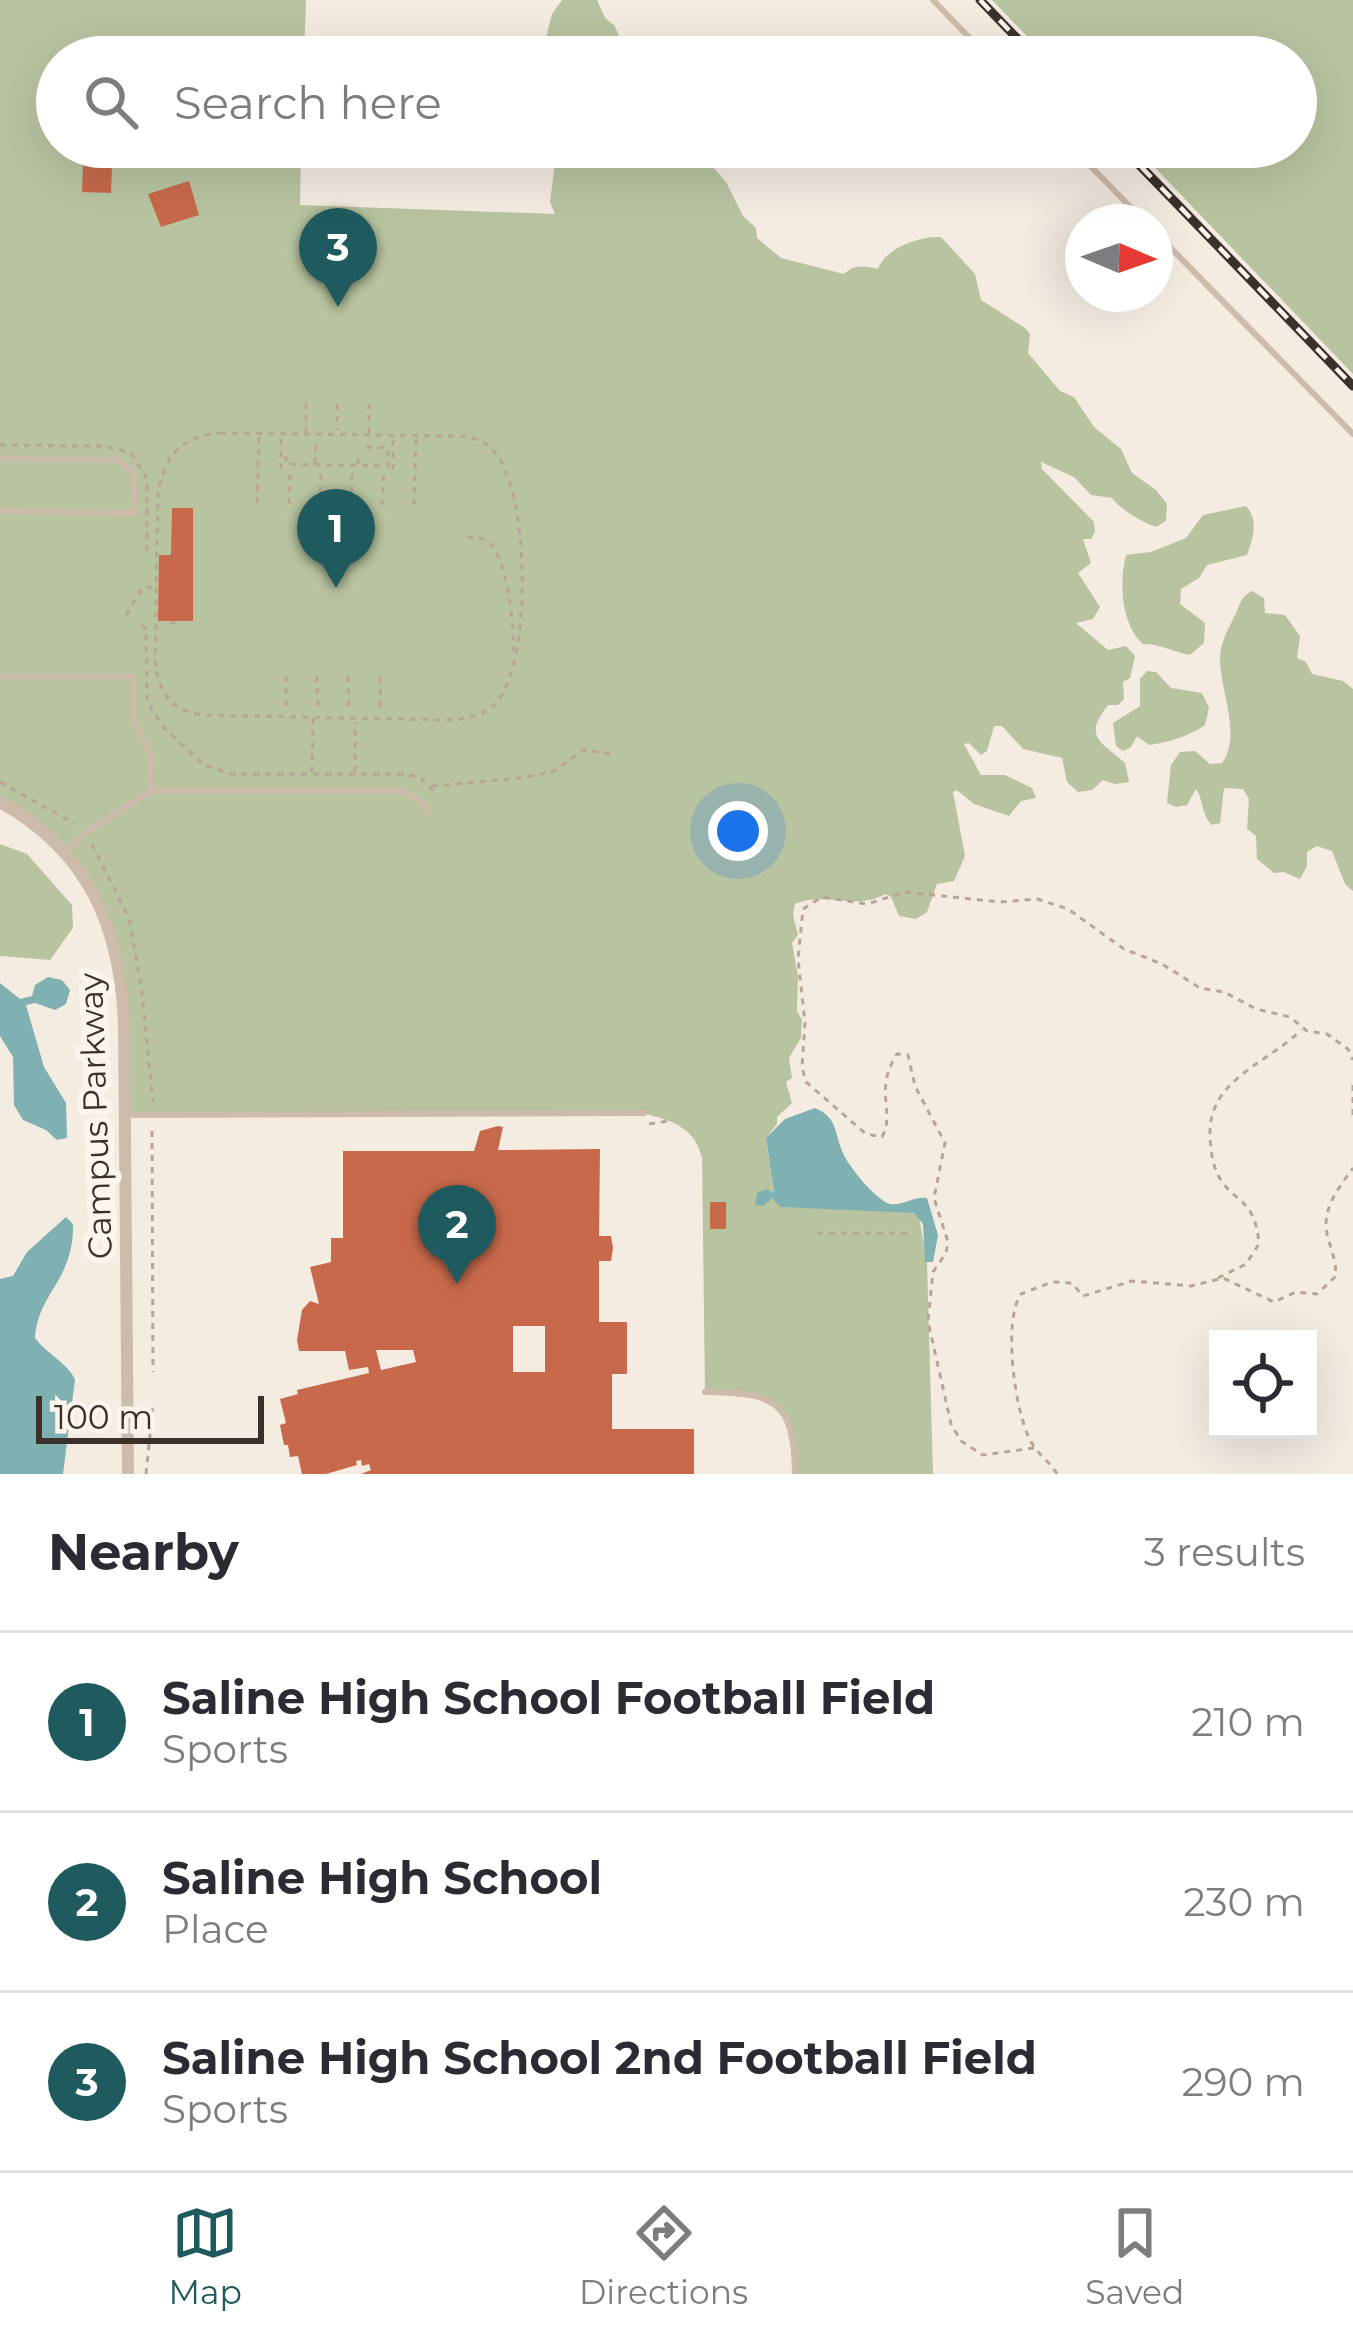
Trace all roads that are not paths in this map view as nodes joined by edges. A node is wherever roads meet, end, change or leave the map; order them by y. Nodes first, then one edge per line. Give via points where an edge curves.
1 (933, 0) edge
2 (968, 36) edge
3 (1092, 168) edge
4 (1127, 204) edge
5 (1173, 250) edge
6 (1353, 434) edge
7 (0, 458) edge
8 (0, 512) edge
9 (0, 677) edge
10 (150, 791) junction
11 (0, 802) edge
12 (426, 813) dead end
13 (64, 852) junction
14 (644, 1113) dead end
15 (125, 1115) junction
16 (704, 1392) dead end
17 (128, 1474) edge
18 (795, 1474) edge

1 - 2 lane
3 - 4 lane
5 - 6 lane
7 - 8 lane via 118,460 133,472 136,489 135,513
9 - 10 lane via 133,677 133,721 151,755
10 - 12 lane via 404,790
10 - 13 lane
11 - 13 street, Campus Parkway
13 - 15 street, Campus Parkway via 115,943
14 - 15 lane
15 - 17 street, Campus Parkway
16 - 18 lane via 751,1395 780,1409 794,1437

